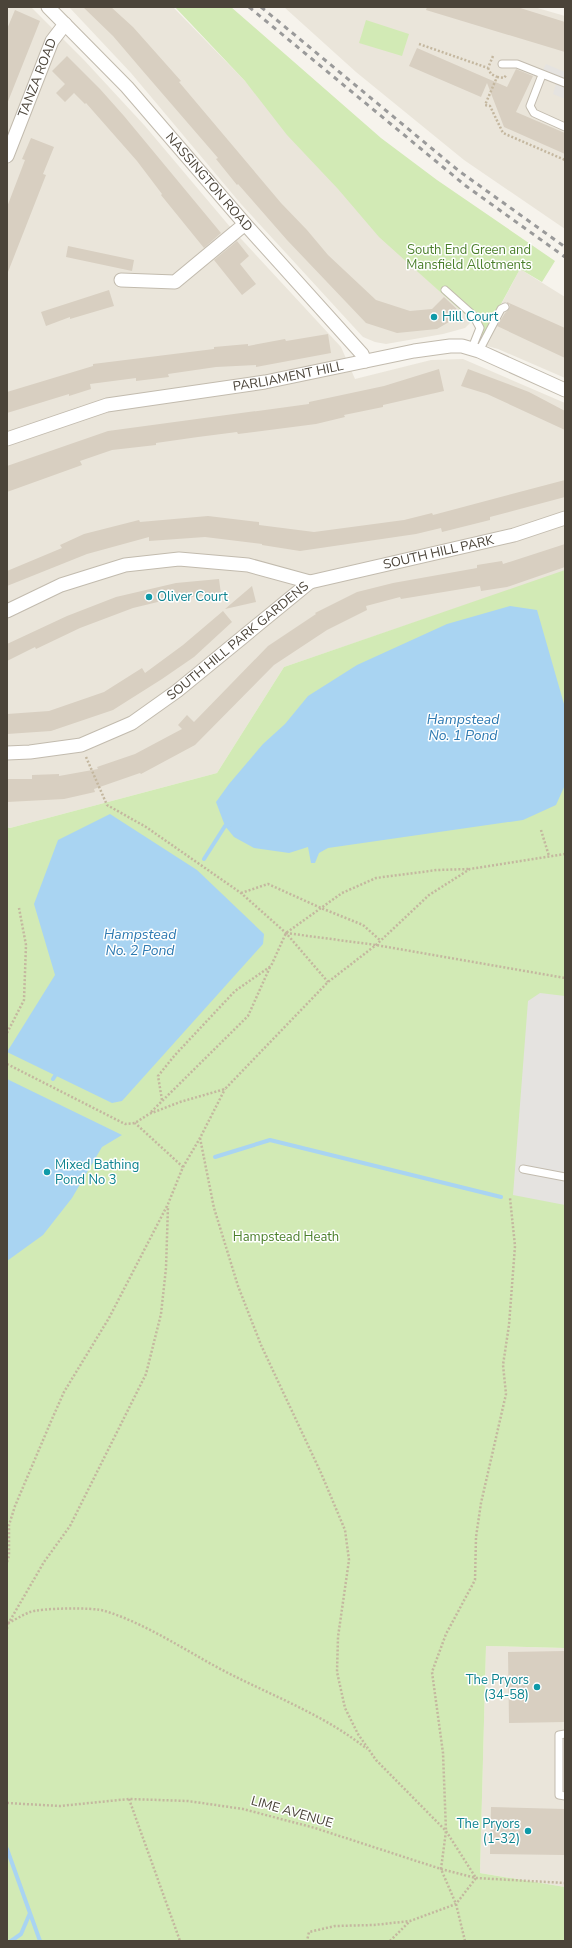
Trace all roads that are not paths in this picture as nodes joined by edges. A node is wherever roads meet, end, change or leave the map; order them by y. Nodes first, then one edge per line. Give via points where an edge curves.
1 (48, 7) edge
2 (65, 24) junction
3 (502, 64) dead end
4 (542, 75) junction
5 (565, 83) edge
6 (565, 127) edge
7 (7, 156) edge
8 (245, 224) junction
9 (121, 280) dead end
10 (445, 290) dead end
11 (505, 307) dead end
12 (476, 350) junction
13 (365, 361) junction
14 (565, 390) edge
15 (7, 439) edge
16 (565, 518) edge
17 (310, 582) junction
18 (7, 610) edge
19 (7, 753) edge
20 (523, 1169) dead end
21 (565, 1177) edge
22 (565, 1734) edge
23 (565, 1796) edge

1 - 2 street, NASSINGTON ROAD
2 - 7 street, TANZA ROAD via 52,42
2 - 8 street, NASSINGTON ROAD via 127,87
3 - 4 lane via 517,64
4 - 5 lane
4 - 6 lane via 530,106 534,113
8 - 9 street via 176,282
8 - 13 street, NASSINGTON ROAD via 362,354
10 - 12 lane via 473,315 480,328
11 - 12 lane via 501,309
12 - 13 street, PARLIAMENT HILL via 438,347
12 - 14 street, PARLIAMENT HILL
13 - 15 street, PARLIAMENT HILL via 265,382 107,405
16 - 17 street, SOUTH HILL PARK via 514,536
17 - 18 street, SOUTH HILL PARK GARDENS via 248,565 179,559 125,565 61,585
17 - 19 street, SOUTH HILL PARK GARDENS via 177,691 132,723 81,745
20 - 21 lane
22 - 23 lane via 559,1734 559,1796

